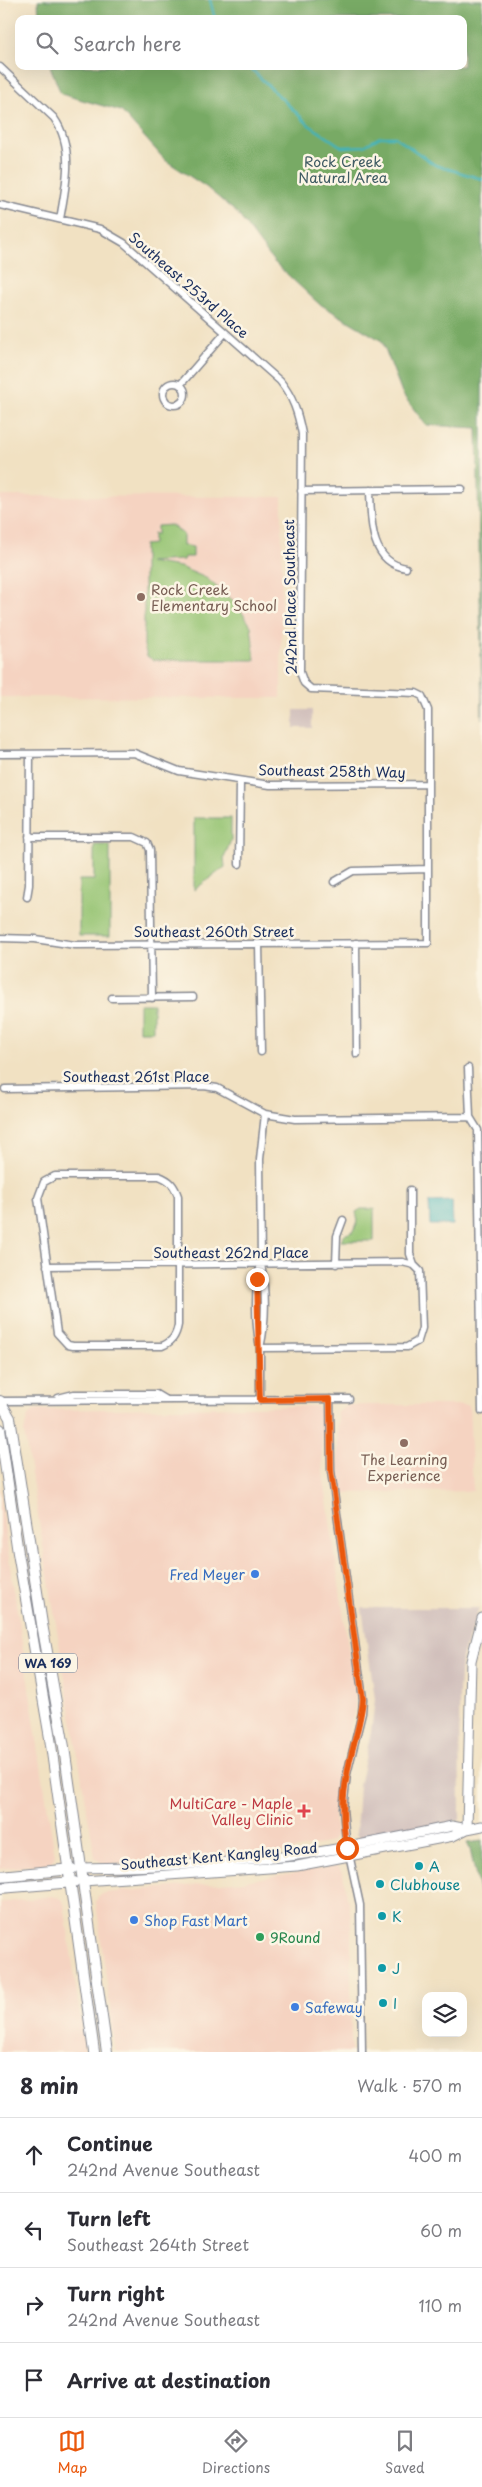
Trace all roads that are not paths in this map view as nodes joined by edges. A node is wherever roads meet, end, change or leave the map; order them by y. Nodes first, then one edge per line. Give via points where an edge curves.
1 (0, 67) edge
2 (0, 205) edge
3 (60, 219) junction
4 (225, 333) junction
5 (180, 385) dead end
6 (289, 393) joint
7 (462, 489) dead end
8 (370, 490) junction
9 (301, 491) junction
10 (406, 568) dead end
11 (0, 754) edge
12 (30, 754) junction
13 (240, 781) junction
14 (428, 784) junction
15 (30, 837) junction
16 (239, 864) dead end
17 (428, 869) junction
18 (334, 882) dead end
19 (27, 897) dead end
20 (0, 938) edge
21 (356, 943) junction
22 (151, 944) junction
23 (260, 944) junction
24 (112, 998) dead end
25 (152, 998) junction
26 (193, 998) dead end
27 (261, 1052) dead end
28 (356, 1054) dead end
29 (468, 1068) dead end
30 (5, 1089) dead end
31 (265, 1114) junction
32 (470, 1117) junction
33 (410, 1190) dead end
34 (343, 1220) dead end
35 (261, 1264) junction
36 (336, 1264) junction
37 (178, 1265) junction
38 (414, 1265) junction
39 (47, 1266) junction
40 (260, 1348) junction
41 (330, 1399) junction
42 (349, 1399) dead end
43 (0, 1400) edge
44 (260, 1400) junction
45 (0, 1406) edge
46 (482, 1411) edge
47 (0, 1429) edge
48 (23, 1578) junction
49 (482, 1618) edge
50 (42, 1624) junction
51 (482, 1826) edge
52 (467, 1829) junction
53 (348, 1852) junction
54 (80, 1868) junction
55 (68, 1869) junction
56 (0, 1876) edge
57 (82, 1881) junction
58 (69, 1882) junction
59 (0, 1888) edge
60 (94, 2052) edge
61 (107, 2052) edge
62 (362, 2052) edge

1 - 3 street via 60,126 67,163
2 - 3 street, Southeast 253rd Place
3 - 4 street, Southeast 253rd Place via 112,235
4 - 5 street
4 - 6 street, Southeast 253rd Place via 280,381
6 - 9 street, 242nd Place Southeast via 302,434
7 - 8 street
8 - 9 street
8 - 10 street via 372,524 380,552 394,566
9 - 14 street, 242nd Place Southeast via 300,672 304,683 320,691 416,693 422,696 428,710
11 - 12 street, Southeast 258th Way
12 - 13 street, Southeast 258th Way via 134,753 179,772
12 - 15 street
13 - 14 street, Southeast 258th Way via 270,785
13 - 16 street
14 - 17 street
15 - 19 street
15 - 22 street via 134,837 145,842 150,850
17 - 18 street via 353,871
17 - 21 street, Southeast 260th Street via 428,943
20 - 22 street, Southeast 260th Street via 75,945
21 - 23 street, Southeast 260th Street
21 - 28 street
22 - 23 street, Southeast 260th Street
22 - 25 street
23 - 27 street
24 - 25 street
25 - 26 street
29 - 32 street
30 - 31 street, Southeast 261st Place via 204,1086 217,1088
31 - 32 street, Southeast 261st Place via 295,1119
31 - 35 street via 260,1159
32 - 46 street via 478,1130
33 - 38 street via 410,1254
34 - 36 street via 337,1236
35 - 36 street, Southeast 262nd Place
35 - 37 street, Southeast 262nd Place
35 - 40 street via 257,1279
36 - 38 street, Southeast 262nd Place via 402,1262
37 - 39 street, Southeast 262nd Place
37 - 39 street via 178,1325 170,1342 162,1346 68,1345 57,1333
37 - 39 street via 178,1196 170,1182 159,1176 55,1176 44,1182 38,1198
38 - 40 street via 422,1276 422,1328 418,1341 407,1347
40 - 44 street
41 - 42 street
41 - 44 street
41 - 53 street via 331,1471 363,1699 345,1786 343,1809
43 - 44 street
43 - 45 main road
43 - 50 main road, WA 169 via 10,1418
47 - 48 main road, WA 169
48 - 50 main road via 29,1582 36,1620
48 - 55 main road, WA 169
49 - 52 main road via 471,1661
50 - 54 main road, WA 169 via 64,1747
51 - 52 main road, Southeast Kent Kangley Road
52 - 53 main road, Southeast Kent Kangley Road via 453,1836
53 - 54 main road, Southeast Kent Kangley Road via 233,1862
53 - 57 main road, Southeast Kent Kangley Road via 261,1869
53 - 62 street via 360,1905
54 - 55 main road, Southeast Kent Kangley Road
54 - 57 main road, WA 169
55 - 56 main road, Southeast Kent Kangley Road
55 - 58 main road, WA 169
57 - 58 main road, Southeast Kent Kangley Road
57 - 61 main road, WA 169
58 - 59 main road, Southeast Kent Kangley Road
58 - 60 main road, WA 169

